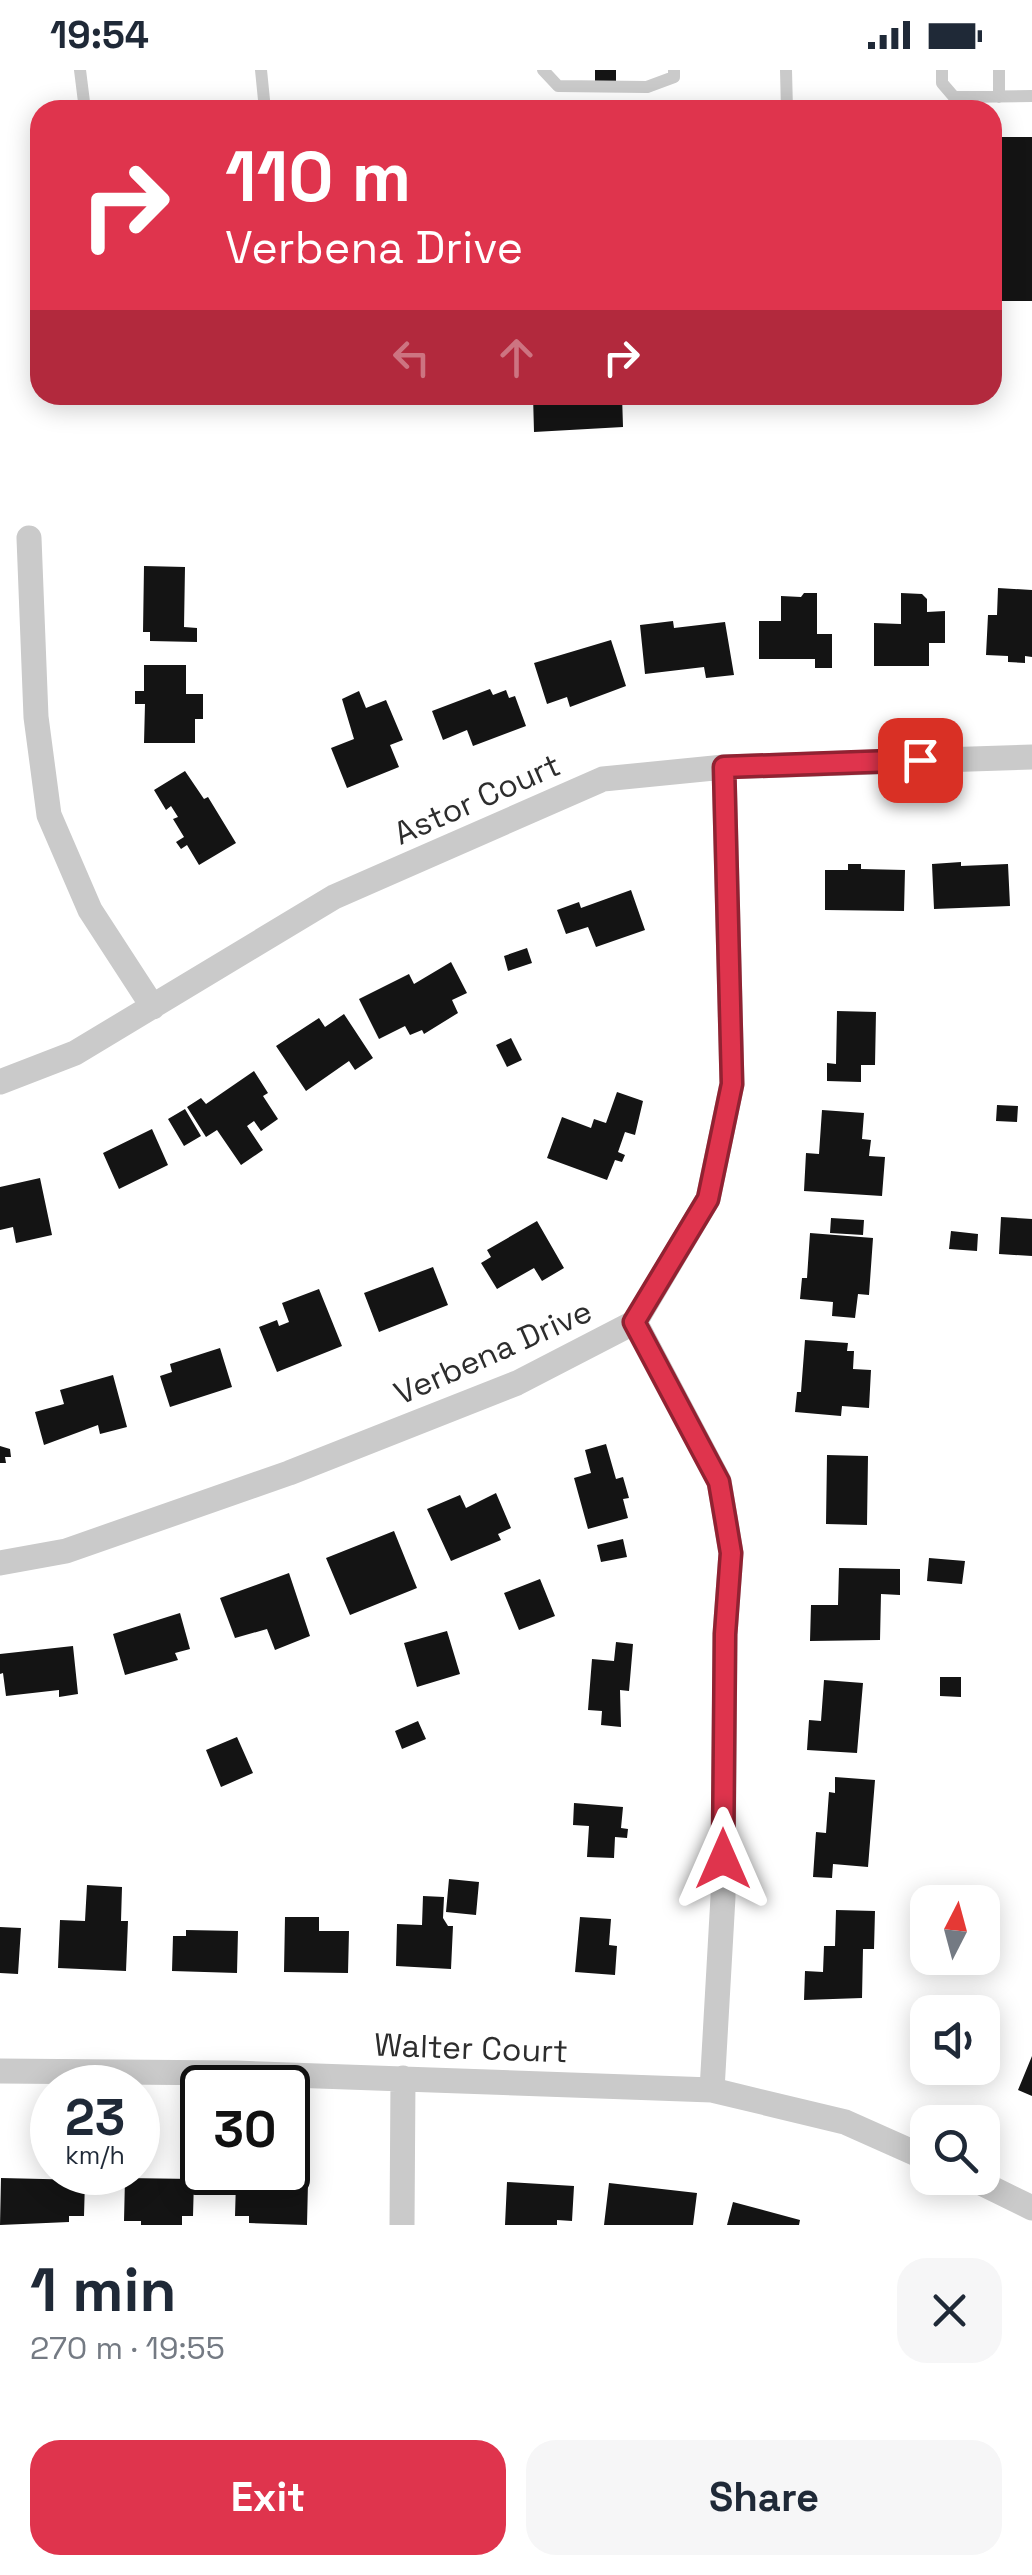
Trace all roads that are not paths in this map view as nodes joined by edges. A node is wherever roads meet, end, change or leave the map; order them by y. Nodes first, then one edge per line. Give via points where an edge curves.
1 (80, 70) edge
2 (262, 70) edge
3 (544, 70) edge
4 (674, 70) edge
5 (786, 70) edge
6 (942, 70) edge
7 (999, 70) edge
8 (1032, 96) edge
9 (999, 97) junction
10 (83, 100) edge
11 (265, 100) edge
12 (788, 100) edge
13 (29, 538) dead end
14 (1032, 757) edge
15 (724, 767) junction
16 (153, 1007) junction
17 (0, 1082) edge
18 (634, 1322) junction
19 (0, 1563) edge
20 (0, 2071) edge
21 (403, 2078) junction
22 (712, 2090) junction
23 (910, 2150) edge
24 (1000, 2193) edge
25 (1032, 2208) edge
26 (402, 2225) edge

1 - 10 lane
2 - 11 lane
3 - 4 lane via 558,86 648,87 674,77
5 - 12 lane
6 - 9 lane via 942,83 954,97
7 - 9 lane
8 - 9 lane
13 - 16 street via 36,717 49,815 90,910
14 - 15 street, Astor Court
15 - 16 street, Astor Court via 603,779 334,897
15 - 18 street, Verbena Drive via 732,1084 708,1199
16 - 17 street, Astor Court via 74,1052
18 - 19 street, Verbena Drive via 518,1383 289,1474 66,1550
18 - 22 street via 719,1482 731,1553
20 - 21 street, Walter Court
21 - 22 street, Walter Court
21 - 26 street
22 - 23 street, Walter Court via 845,2122
24 - 25 street

